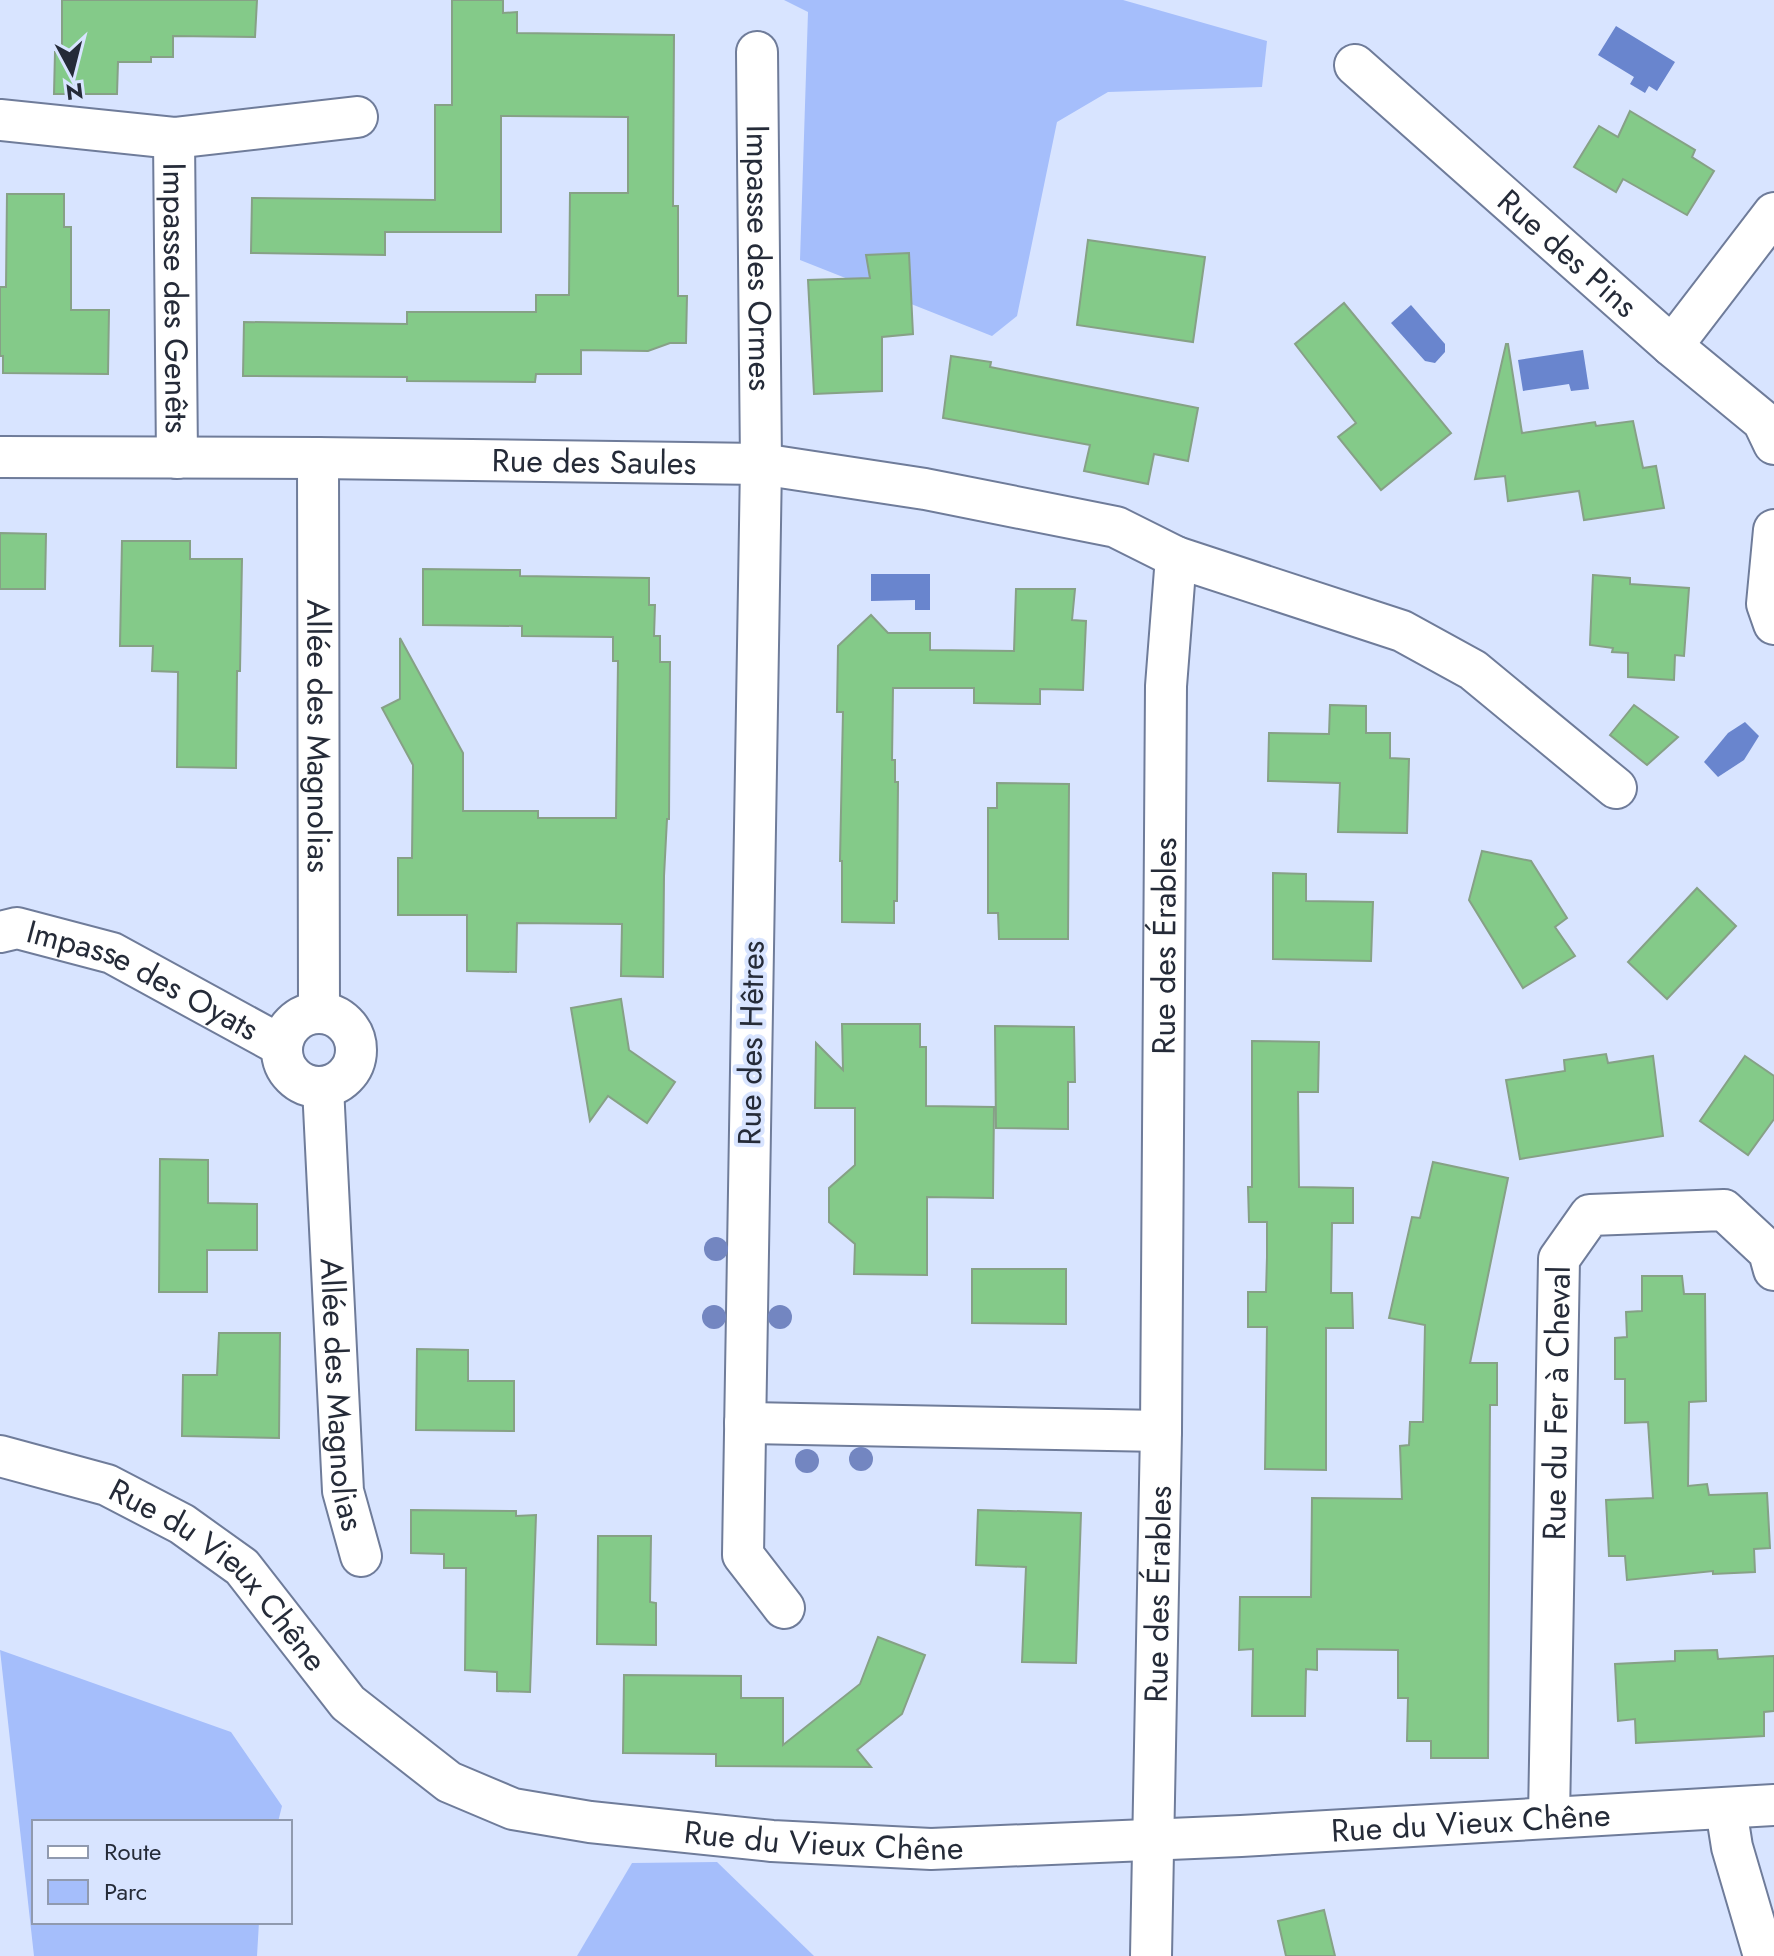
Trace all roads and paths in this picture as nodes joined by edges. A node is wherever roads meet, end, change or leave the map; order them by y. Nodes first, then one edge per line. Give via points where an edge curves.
1 (757, 52) dead end
2 (1355, 65) dead end
3 (357, 117) dead end
4 (0, 120) edge
5 (174, 138) junction
6 (1774, 213) edge
7 (1672, 346) junction
8 (1774, 444) edge
9 (0, 457) edge
10 (177, 458) junction
11 (318, 458) junction
12 (761, 464) junction
13 (1774, 530) edge
14 (1176, 557) junction
15 (1774, 624) edge
16 (1616, 788) dead end
17 (0, 932) edge
18 (319, 1013) junction
19 (282, 1046) junction
20 (323, 1087) junction
21 (1774, 1270) edge
22 (745, 1423) junction
23 (1161, 1431) junction
24 (0, 1456) edge
25 (361, 1556) dead end
26 (784, 1608) dead end
27 (1774, 1805) edge
28 (1726, 1809) junction
29 (1549, 1817) junction
30 (1153, 1840) junction
31 (1151, 1956) edge
32 (1764, 1956) edge

1 - 12 street, Impasse des Ormes
2 - 7 street, Rue des Pins
3 - 5 street, Impasse des Genêts
4 - 5 street, Impasse des Genêts
5 - 10 street, Impasse des Genêts
6 - 7 street
7 - 8 street, Rue des Pins via 1763,421
9 - 10 street, Rue des Saules
10 - 11 street, Rue des Saules
11 - 12 street, Rue des Saules
11 - 18 street, Allée des Magnolias
12 - 14 street, Rue des Saules via 925,489 1116,527
12 - 22 street, Rue des Hêtres
13 - 15 street via 1767,604
14 - 16 street via 1402,631 1473,670
14 - 23 street, Rue des Érables via 1166,686
17 - 19 street, Impasse des Oyats via 17,928 112,953
18 - 19 street via 294,1022
18 - 20 street via 345,1023 356,1048 347,1074
19 - 20 street via 292,1076
20 - 25 street, Allée des Magnolias via 343,1491
21 - 29 street, Rue du Fer à Cheval via 1769,1252 1724,1210 1590,1215 1559,1259
22 - 23 street
22 - 26 street, Rue des Hêtres via 743,1555
23 - 30 street, Rue des Érables
24 - 30 street, Rue du Vieux Chêne via 107,1485 182,1524 242,1567 348,1703 449,1782 513,1809 772,1841 931,1849
27 - 28 street, Rue du Vieux Chêne
28 - 29 street, Rue du Vieux Chêne
28 - 32 street
29 - 30 street, Rue du Vieux Chêne
30 - 31 street, Rue des Érables

